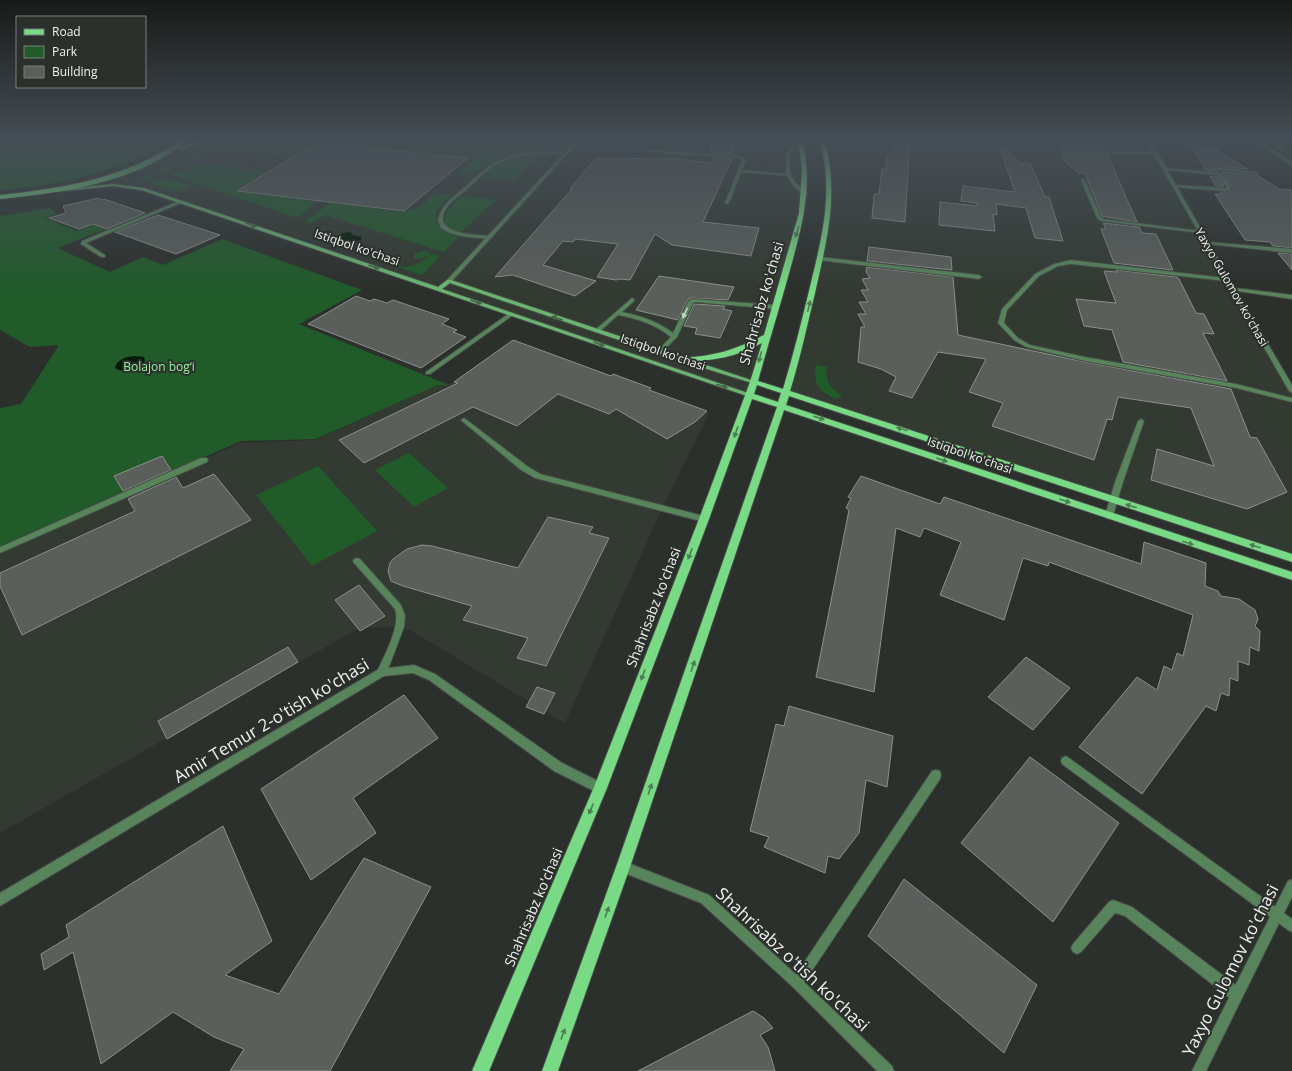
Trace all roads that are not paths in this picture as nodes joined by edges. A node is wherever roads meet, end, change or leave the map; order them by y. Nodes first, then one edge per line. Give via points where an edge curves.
1 (50, 190) edge
2 (69, 190) edge
3 (145, 190) edge
4 (464, 190) edge
5 (533, 190) edge
6 (732, 190) edge
7 (800, 190) edge
8 (805, 190) edge
9 (830, 190) edge
10 (1087, 190) edge
11 (1177, 190) edge
12 (805, 194) junction
13 (22, 195) junction
14 (0, 197) edge
15 (181, 202) junction
16 (727, 203) dead end
17 (1200, 232) junction
18 (490, 236) junction
19 (1208, 243) junction
20 (1292, 251) edge
21 (103, 256) dead end
22 (820, 259) junction
23 (979, 277) dead end
24 (1228, 280) junction
25 (449, 281) junction
26 (439, 289) junction
27 (1234, 289) junction
28 (1292, 297) edge
29 (632, 300) dead end
30 (775, 307) junction
31 (617, 313) junction
32 (511, 314) junction
33 (597, 331) junction
34 (674, 337) junction
35 (766, 338) junction
36 (659, 352) junction
37 (683, 360) junction
38 (428, 373) dead end
39 (754, 382) junction
40 (1292, 391) edge
41 (786, 392) junction
42 (749, 395) junction
43 (1292, 400) edge
44 (782, 406) junction
45 (464, 420) dead end
46 (1141, 421) dead end
47 (204, 460) dead end
48 (1113, 500) junction
49 (1109, 516) junction
50 (704, 519) junction
51 (0, 550) edge
52 (1292, 558) edge
53 (357, 561) dead end
54 (1292, 576) edge
55 (382, 672) junction
56 (1066, 761) dead end
57 (936, 775) dead end
58 (600, 788) junction
59 (623, 867) junction
60 (1292, 885) edge
61 (0, 900) edge
62 (1276, 915) junction
63 (1292, 926) edge
64 (1077, 948) dead end
65 (797, 983) junction
66 (1236, 994) junction
67 (480, 1071) edge
68 (550, 1071) edge
69 (887, 1071) edge
70 (1199, 1071) edge

1 - 13 main road
2 - 13 street, Istiqbol ko'chasi
3 - 15 street, Istiqbol ko'chasi
4 - 18 street via 442,212 442,223 450,231 470,236
5 - 18 street
6 - 16 street
7 - 12 street
8 - 12 main road, Shahrisabz ko'chasi
9 - 22 main road via 828,227
10 - 17 street via 1099,218 1103,220
11 - 17 street, Yaxyo Gulomov ko'chasi
12 -> 30 main road, Shahrisabz ko'chasi via 800,223
13 - 14 main road
15 - 21 street via 84,242 83,244
15 -> 26 street, Istiqbol ko'chasi
17 - 19 street, Yaxyo Gulomov ko'chasi
18 - 25 street
19 - 20 street
19 - 24 street, Yaxyo Gulomov ko'chasi
22 - 23 street
41 -> 22 main road
24 - 27 street, Yaxyo Gulomov ko'chasi
24 - 43 street via 1071,262 1056,265 1037,275 1004,310 1001,323 1016,339 1028,346 1085,359 1236,386
25 - 26 street
33 -> 25 street, Istiqbol ko'chasi
26 -> 32 street, Istiqbol ko'chasi
27 - 28 street
27 - 40 street, Yaxyo Gulomov ko'chasi
29 - 31 street
30 -> 34 street via 694,300
30 - 35 main road, Shahrisabz ko'chasi
31 - 33 street
31 - 34 street via 649,320 660,325
32 - 38 street
32 -> 42 street, Istiqbol ko'chasi
33 - 36 street, Istiqbol ko'chasi
34 - 36 street
35 - 37 main road via 746,350 726,356
35 -> 39 main road, Shahrisabz ko'chasi
36 - 37 street, Istiqbol ko'chasi
37 - 39 street, Istiqbol ko'chasi
39 - 41 main road, Istiqbol ko'chasi
39 - 42 main road, Shahrisabz ko'chasi
41 - 44 main road
48 -> 41 main road, Istiqbol ko'chasi
42 - 44 main road, Istiqbol ko'chasi
42 -> 50 main road, Shahrisabz ko'chasi
44 -> 49 main road, Istiqbol ko'chasi
59 -> 44 main road
45 - 50 street via 524,468 538,476
46 - 48 street
47 - 51 street
48 - 49 street
52 -> 48 main road, Istiqbol ko'chasi
49 -> 54 main road, Istiqbol ko'chasi
50 -> 58 main road, Shahrisabz ko'chasi
53 - 55 street via 401,613 402,621
55 - 58 street, Amir Temur 2-o'tish ko'chasi via 414,669 432,677 558,766
55 - 61 street, Amir Temur 2-o'tish ko'chasi
56 - 62 street
57 - 65 street
58 -> 67 main road, Shahrisabz ko'chasi
59 - 65 street, Shahrisabz o'tish ko'chasi via 705,899
68 -> 59 main road
60 - 62 street, Yaxyo Gulomov ko'chasi
62 - 63 street
62 - 66 street, Yaxyo Gulomov ko'chasi
64 - 66 street via 1113,906 1128,911
65 - 69 street, Shahrisabz o'tish ko'chasi
66 - 70 street, Yaxyo Gulomov ko'chasi

